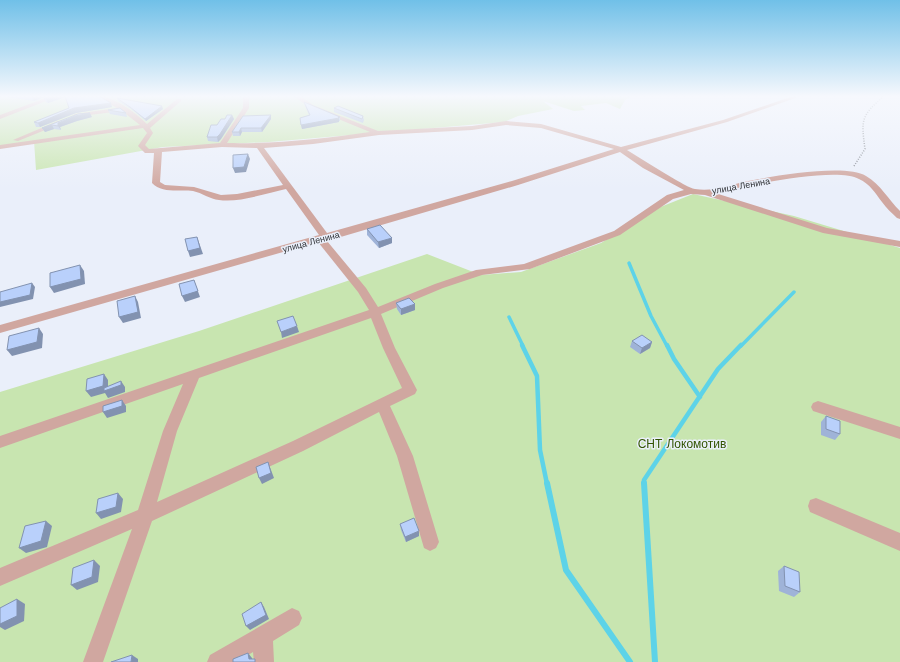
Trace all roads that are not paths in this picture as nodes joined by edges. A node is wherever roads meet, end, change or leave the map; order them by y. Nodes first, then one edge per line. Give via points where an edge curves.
1 (50, 127) edge
2 (146, 127) joint
3 (234, 127) edge
4 (364, 127) edge
5 (480, 127) edge
6 (545, 127) edge
7 (703, 127) edge
8 (379, 133) junction
9 (222, 145) junction
10 (259, 146) junction
11 (0, 147) edge
12 (621, 149) junction
13 (158, 151) junction
14 (289, 186) junction
15 (691, 191) junction
16 (705, 193) junction
17 (900, 216) edge
18 (323, 238) junction
19 (900, 244) edge
20 (375, 312) junction
21 (0, 329) edge
22 (194, 376) junction
23 (382, 404) junction
24 (818, 407) dead end
25 (900, 433) edge
26 (0, 442) edge
27 (816, 506) dead end
28 (145, 514) junction
29 (430, 542) dead end
30 (900, 542) edge
31 (0, 576) edge
32 (292, 618) dead end
33 (262, 635) junction
34 (93, 662) edge
35 (217, 662) edge
36 (264, 662) edge

1 - 11 street
2 - 11 street
2 - 13 street via 150,133 141,146 148,151
3 - 9 street
4 - 8 street
5 - 8 street
6 - 12 street
7 - 12 street, улица Ленина
8 - 10 street
9 - 10 street
9 - 13 street
10 - 14 street
12 - 15 street, улица Ленина
12 - 18 street, улица Ленина via 515,183
13 - 14 street via 156,183 163,187 194,190 220,198
14 - 18 street
15 - 16 street, улица Ленина
15 - 20 street via 670,197 617,233 526,267 480,272
16 - 17 street, улица Ленина via 829,172 849,174 862,177 877,188
16 - 19 street via 826,231
18 - 20 street via 362,290
18 - 21 street, улица Ленина
20 - 22 street
20 - 23 street via 410,390
22 - 26 street
22 - 28 street via 170,431
23 - 28 street via 298,446
23 - 29 street via 404,456
24 - 25 street
27 - 30 street
28 - 31 street
28 - 34 street
32 - 33 street
33 - 35 street
33 - 36 street

